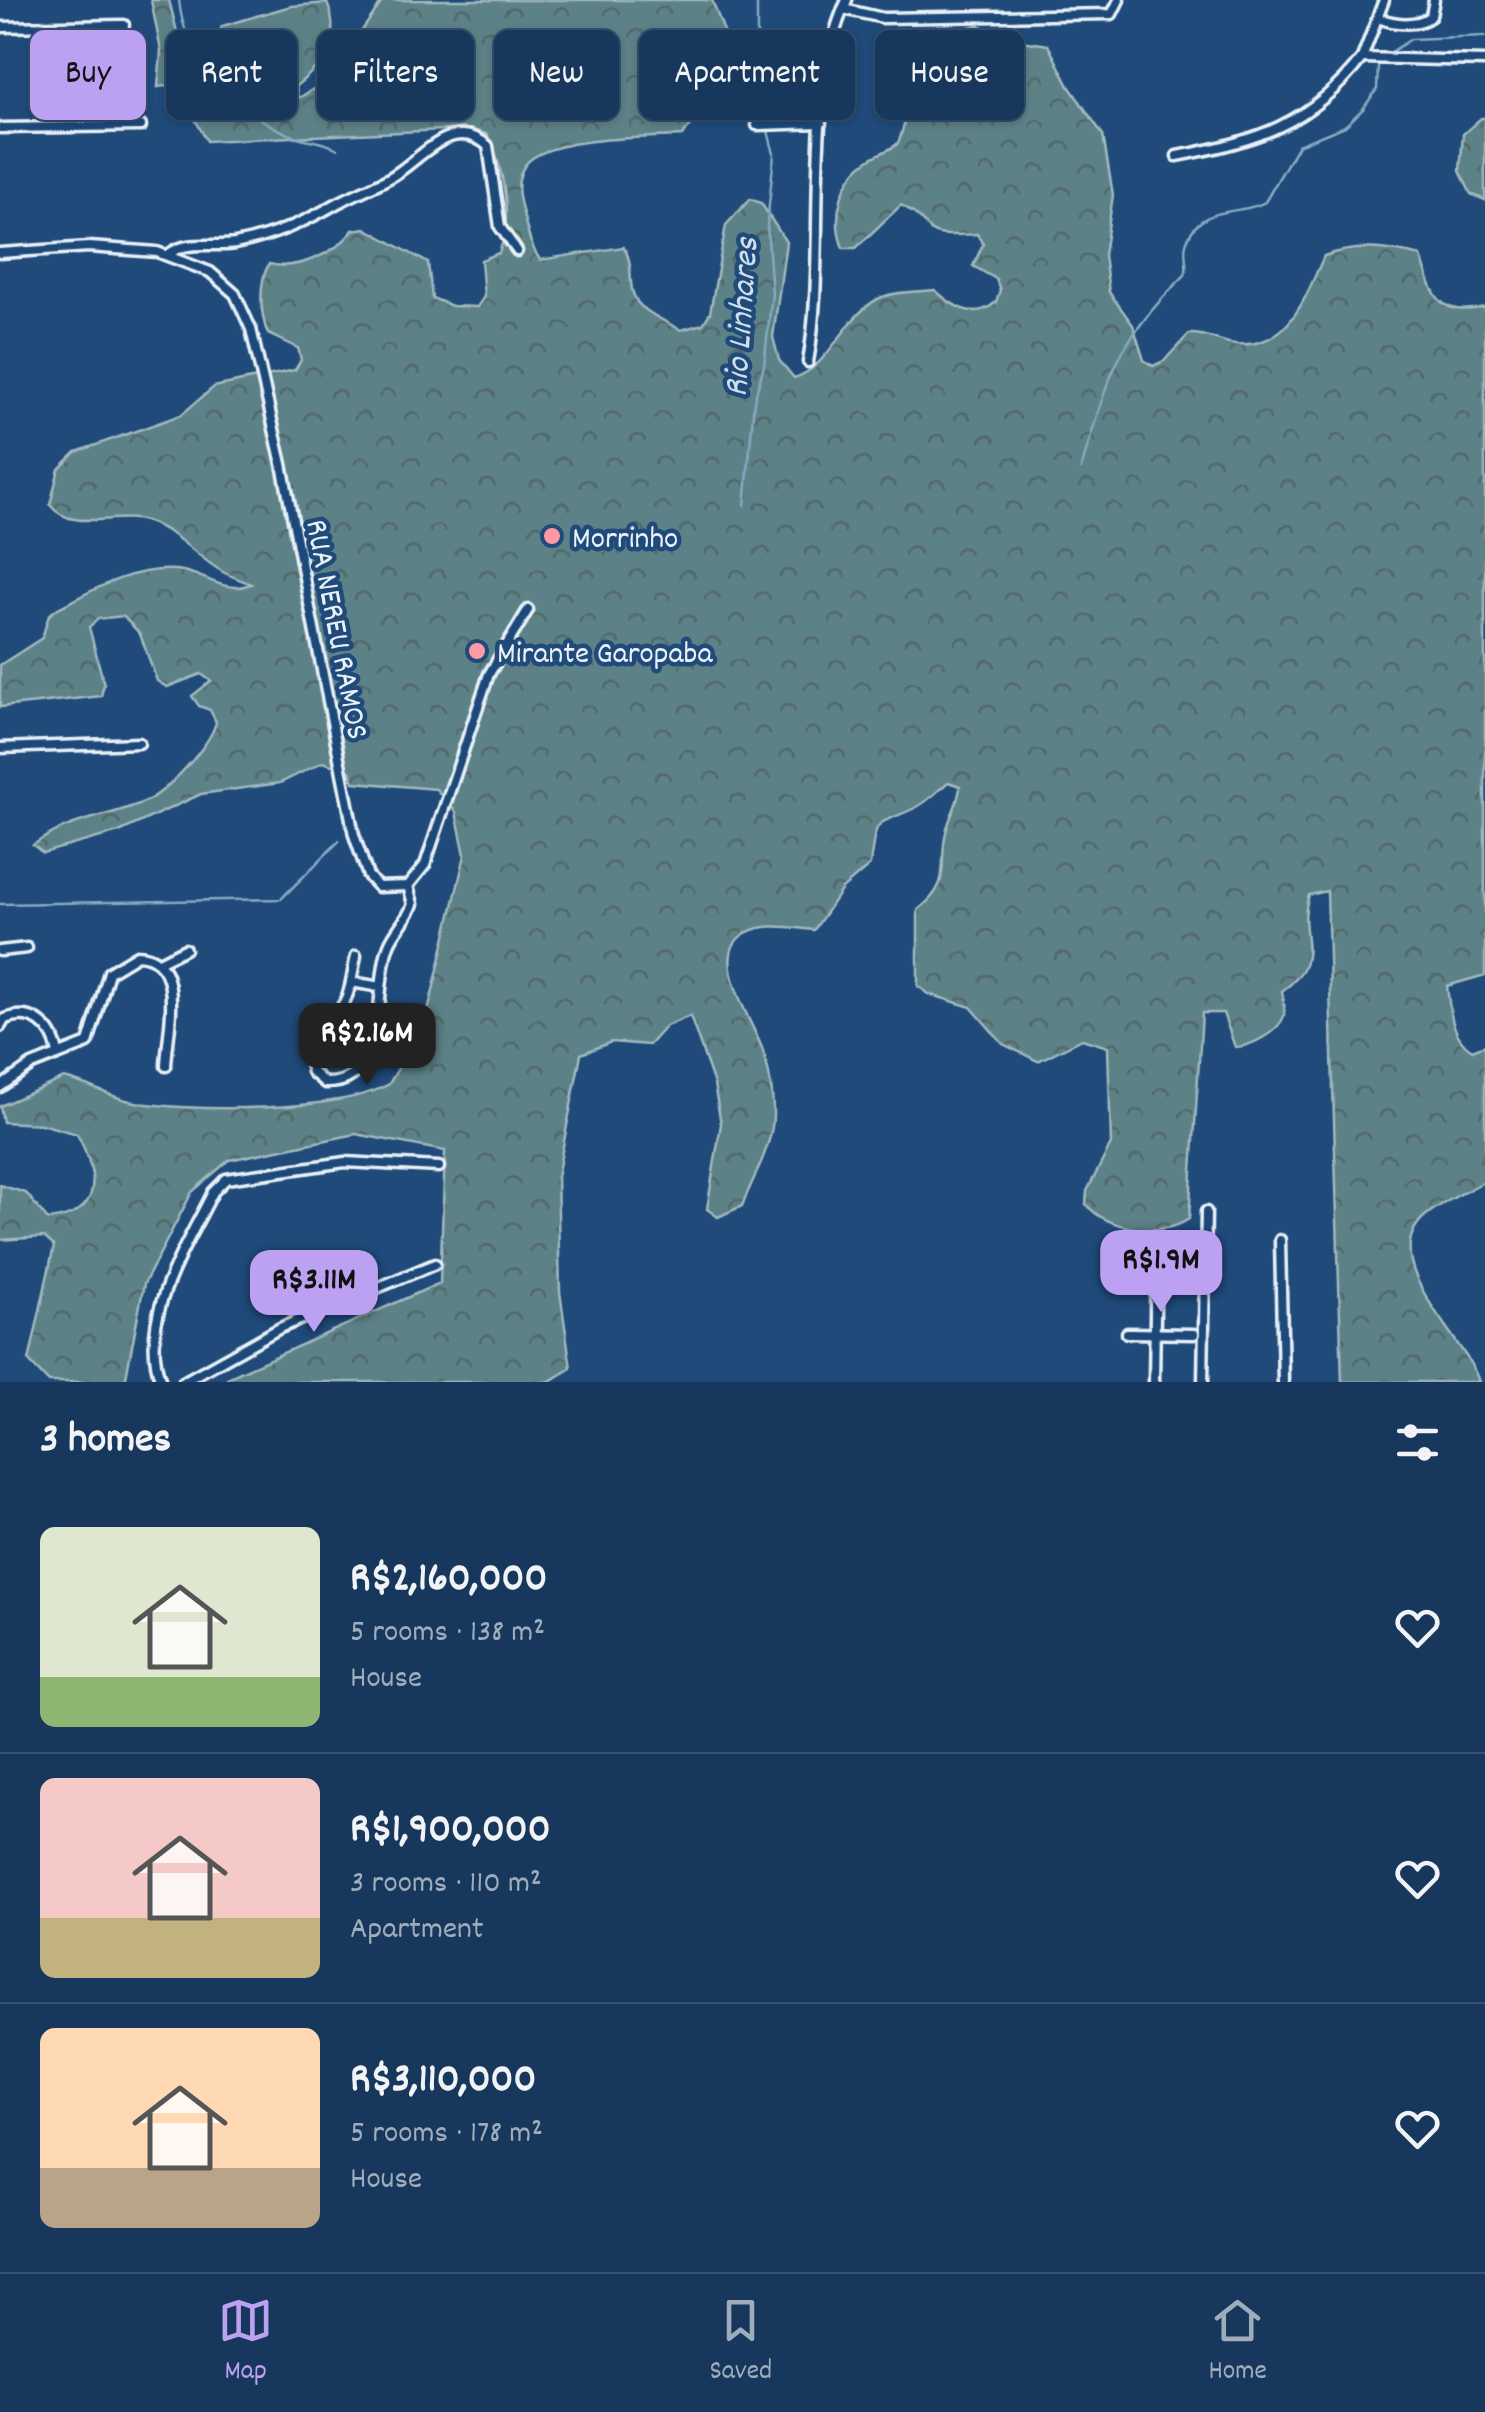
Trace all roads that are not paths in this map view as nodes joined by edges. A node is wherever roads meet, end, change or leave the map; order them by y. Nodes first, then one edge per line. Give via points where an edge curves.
1 (1119, 0) edge
2 (1384, 0) edge
3 (1434, 0) edge
4 (845, 4) edge
5 (1378, 18) junction
6 (124, 25) dead end
7 (0, 27) edge
8 (1362, 58) junction
9 (1485, 61) edge
10 (821, 123) junction
11 (757, 124) dead end
12 (140, 126) dead end
13 (0, 128) edge
14 (1177, 156) dead end
15 (517, 251) dead end
16 (0, 253) edge
17 (168, 254) junction
18 (808, 362) dead end
19 (528, 610) dead end
20 (139, 743) dead end
21 (0, 748) edge
22 (408, 886) junction
23 (27, 948) dead end
24 (0, 950) edge
25 (185, 950) dead end
26 (356, 956) dead end
27 (159, 962) junction
28 (351, 982) junction
29 (381, 987) junction
30 (0, 1027) edge
31 (58, 1054) junction
32 (166, 1066) dead end
33 (0, 1074) edge
34 (3, 1085) edge
35 (439, 1166) dead end
36 (1206, 1212) dead end
37 (1280, 1240) dead end
38 (1156, 1248) dead end
39 (435, 1264) dead end
40 (1127, 1333) dead end
41 (1155, 1333) junction
42 (1194, 1334) dead end
43 (161, 1382) edge
44 (182, 1382) edge
45 (1154, 1382) edge
46 (1203, 1382) edge
47 (1283, 1382) edge

1 - 4 street via 1112,14 883,18
2 - 5 street
3 - 5 street via 1423,21
4 - 10 street
5 - 8 street
6 - 7 street
8 - 9 street
8 - 14 street via 1272,133
10 - 11 street
10 - 18 street via 816,314
12 - 13 street
15 - 17 street via 500,227 488,146 450,137 390,178 288,229
16 - 17 street, RUA NEREU RAMOS via 89,247
17 - 22 street, RUA NEREU RAMOS via 218,277 249,321 354,835 372,882
19 - 22 street via 489,674 425,865
20 - 21 street
22 - 29 street via 414,904 389,944
23 - 24 street
25 - 27 street
26 - 28 street
27 - 31 street via 137,955 114,965 92,1038
27 - 32 street via 169,976
28 - 29 street
28 - 29 street via 310,1058 312,1072 325,1083 351,1076 367,1057
30 - 31 street via 21,1016 47,1026
31 - 34 street
33 - 34 street
35 - 43 street via 345,1162 226,1179 212,1192 158,1318 152,1352
36 - 46 street
37 - 47 street
38 - 41 street
39 - 44 street via 280,1328
40 - 41 street
41 - 42 street
41 - 45 street

